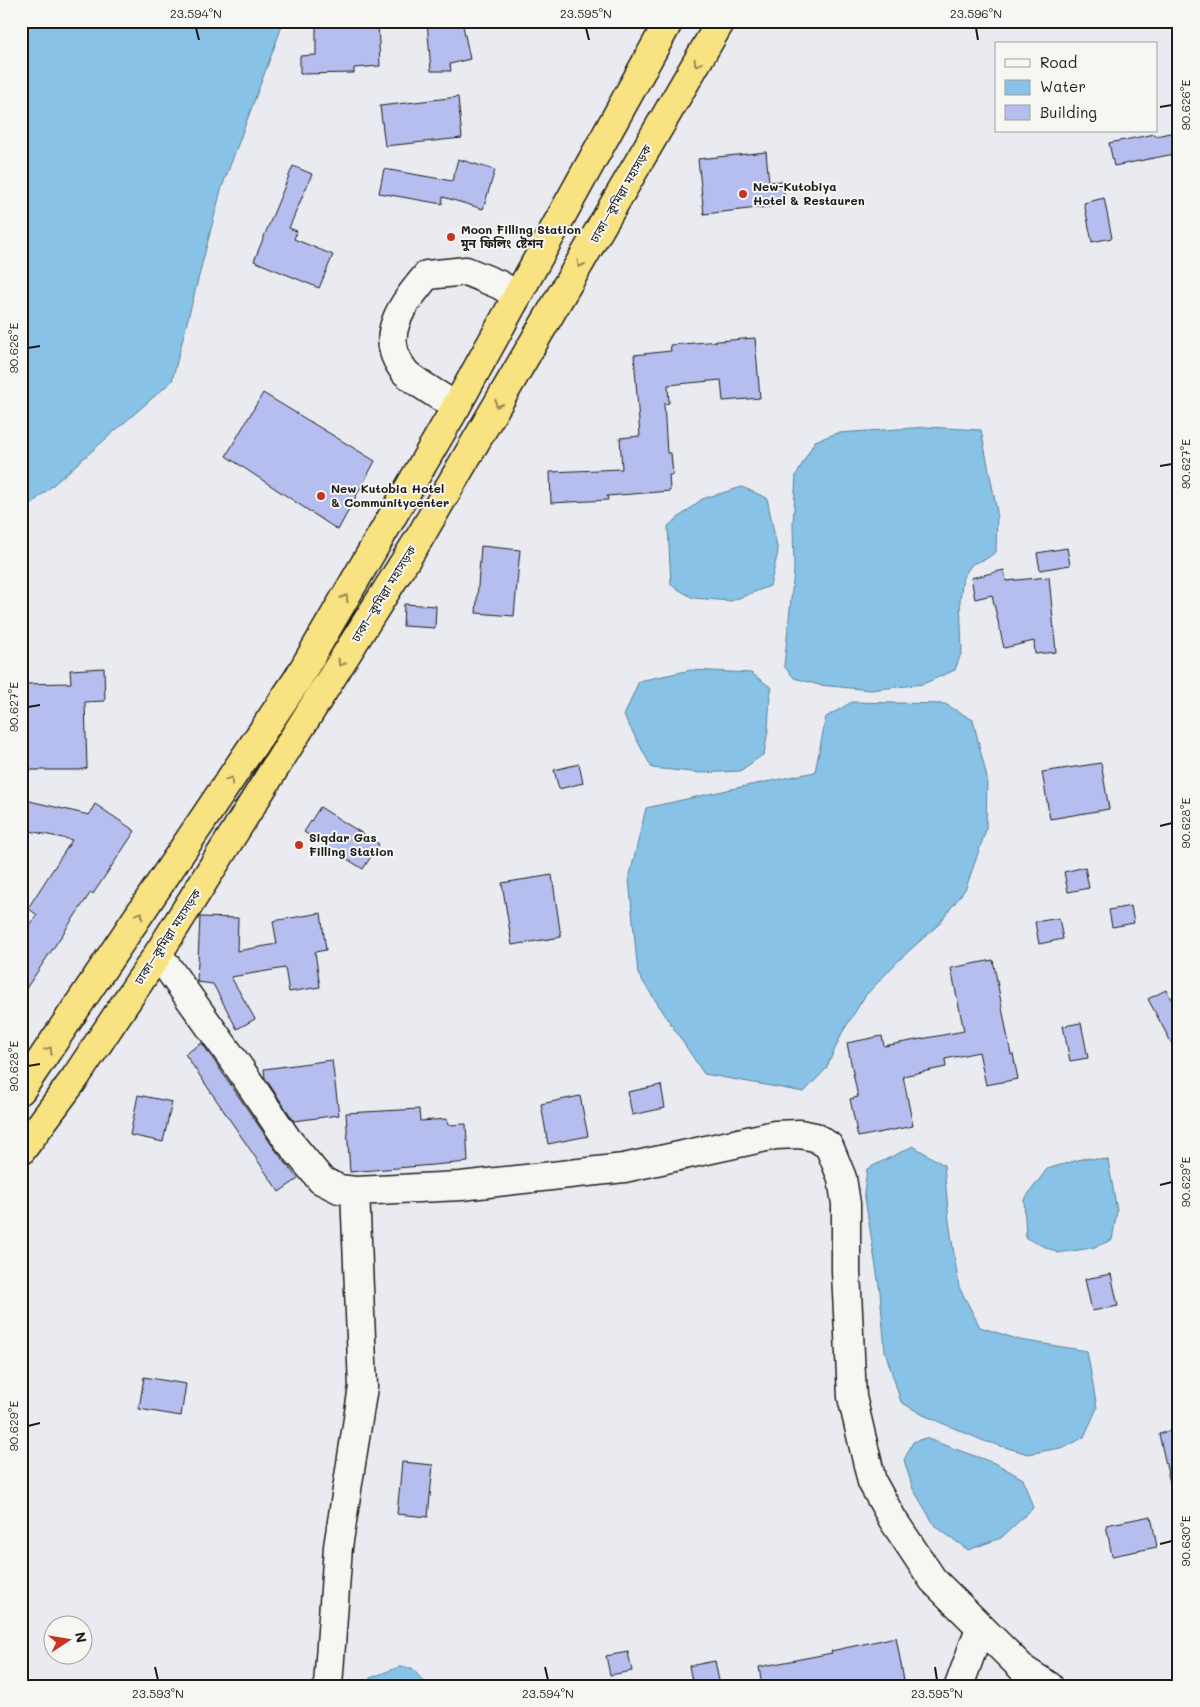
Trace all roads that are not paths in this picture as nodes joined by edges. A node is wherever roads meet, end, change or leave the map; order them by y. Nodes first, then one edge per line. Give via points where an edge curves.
1 (669, 21) edge
2 (722, 21) edge
3 (517, 296) junction
4 (456, 407) junction
5 (158, 954) junction
6 (21, 1090) edge
7 (21, 1150) edge
8 (355, 1191) junction
9 (980, 1628) junction
10 (328, 1686) edge
11 (959, 1686) edge
12 (1049, 1686) edge

1 - 3 highway
2 -> 5 highway, ঢাকা–কুমিল্লা মহাসড়ক via 420,537
3 - 4 highway
3 - 4 street via 466,271 427,275 395,320 392,349 406,373
6 -> 4 highway via 297,680
5 - 7 highway, ঢাকা–কুমিল্লা মহাসড়ক via 75,1078
5 - 8 street via 287,1139 321,1180 339,1189
8 - 9 street via 461,1186 624,1168 775,1134 815,1137 829,1146 842,1178 846,1204 852,1397 872,1482 933,1580
8 - 10 street via 363,1386 338,1548
9 - 11 street
9 - 12 street via 1024,1670

